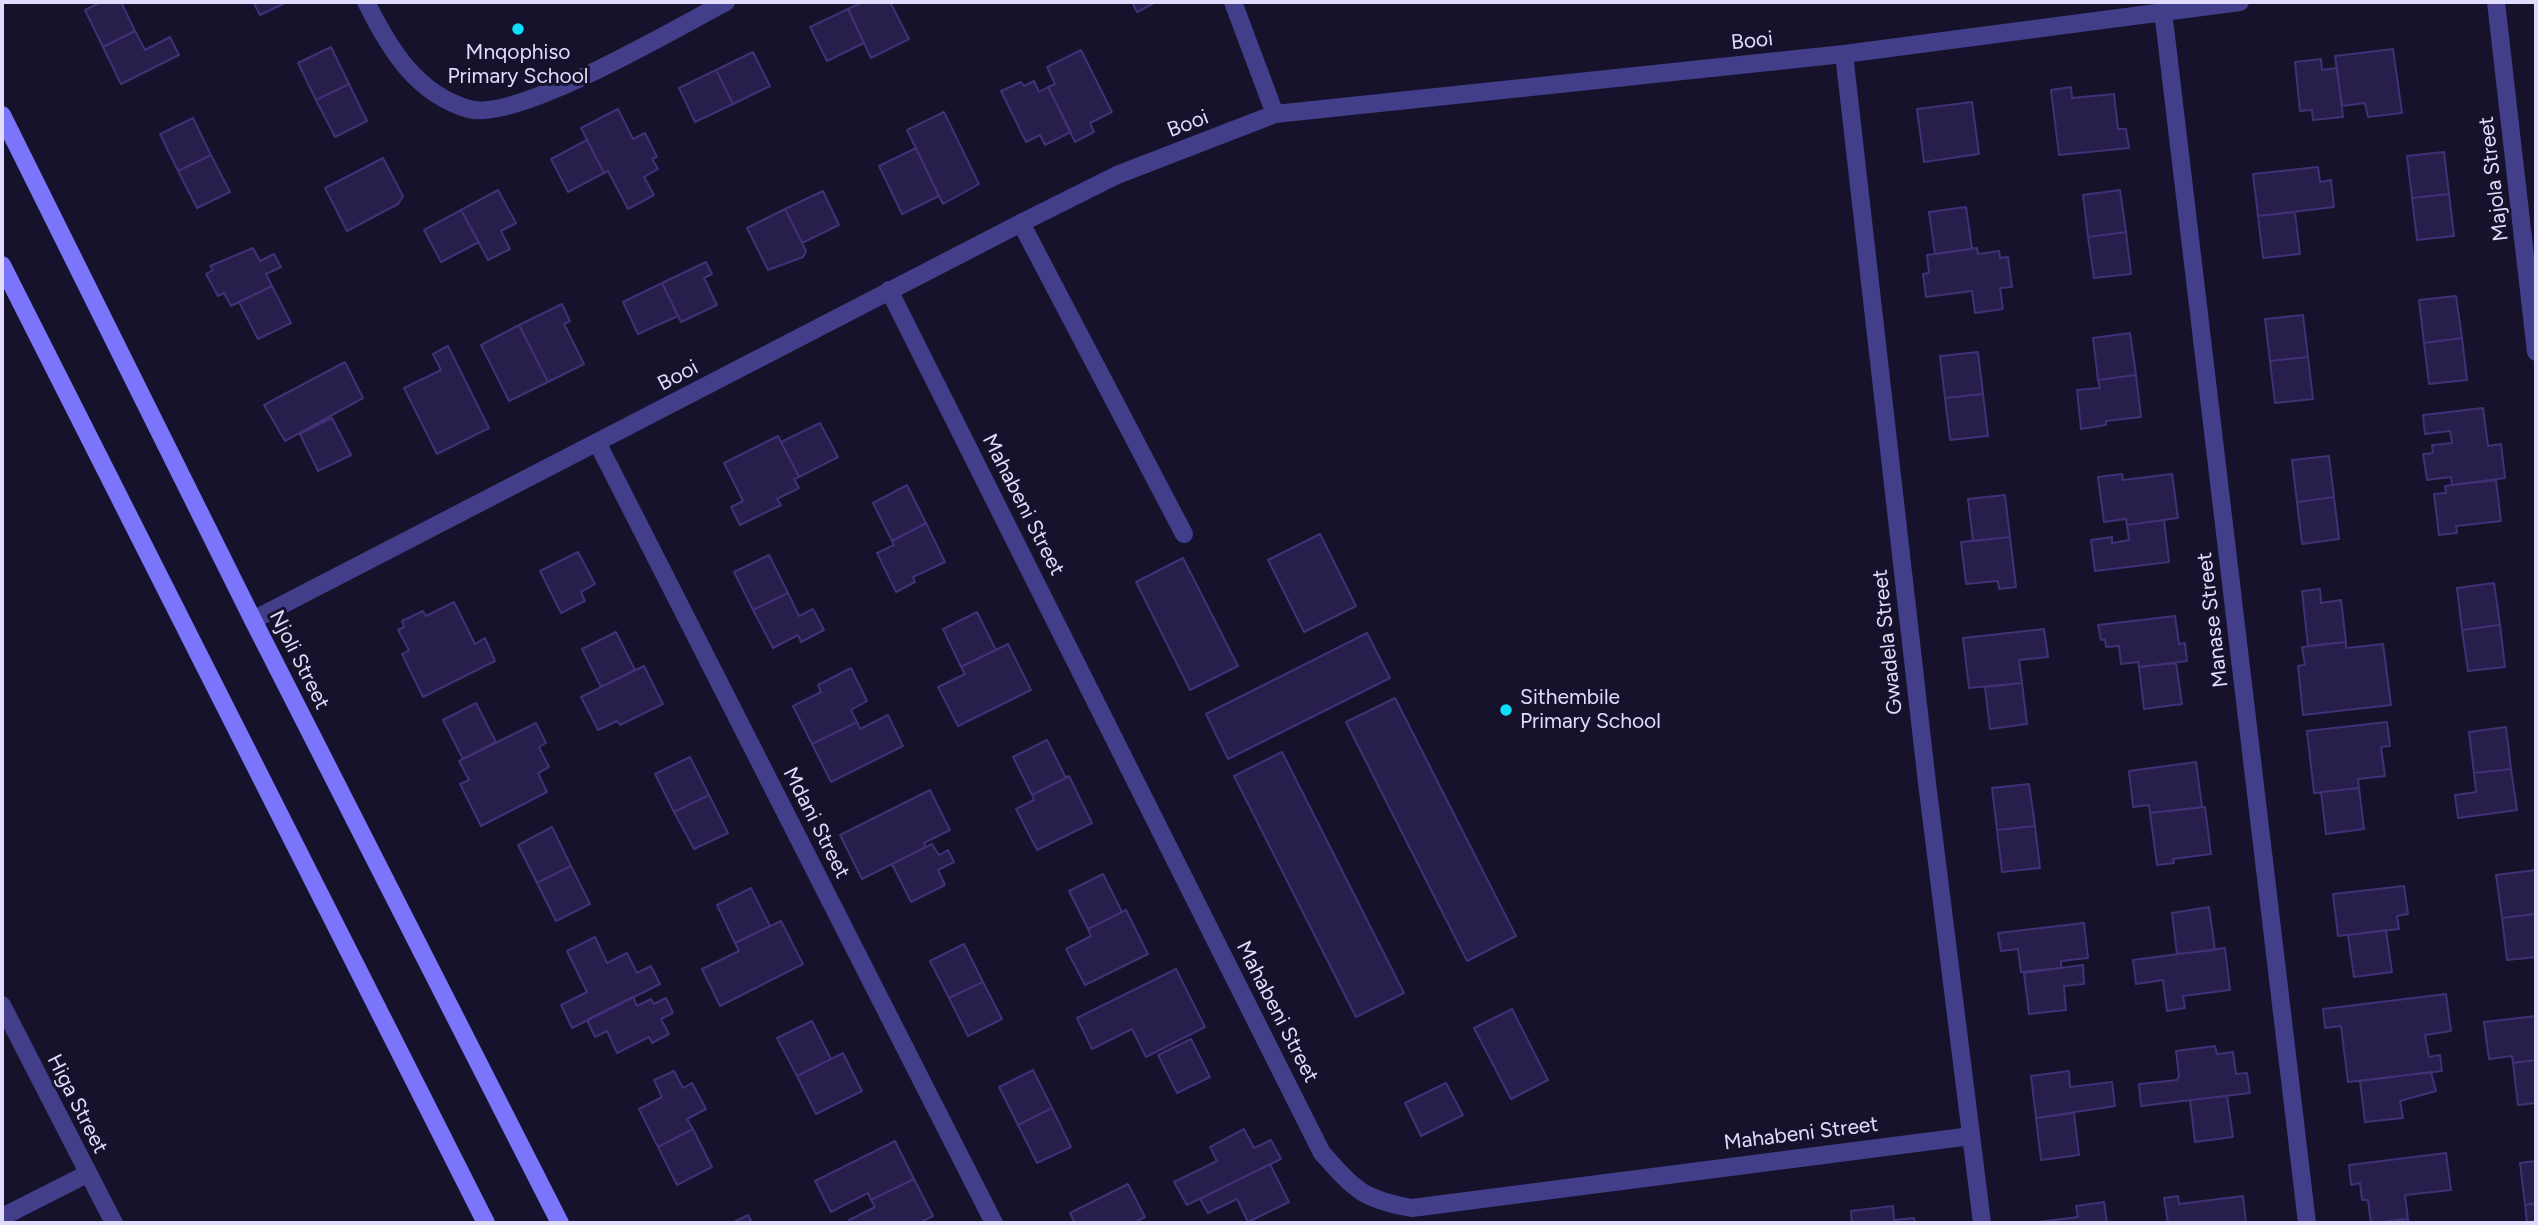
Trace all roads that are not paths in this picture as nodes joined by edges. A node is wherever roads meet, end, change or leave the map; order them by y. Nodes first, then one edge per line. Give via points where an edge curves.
1 (366, 2) edge
2 (726, 2) edge
3 (1233, 2) edge
4 (2240, 2) edge
5 (2496, 2) edge
6 (2163, 11) junction
7 (1844, 54) junction
8 (1275, 114) junction
9 (2, 115) edge
10 (1021, 223) junction
11 (2, 265) edge
12 (890, 290) junction
13 (2536, 352) edge
14 (598, 444) junction
15 (1184, 534) dead end
16 (253, 620) junction
17 (2, 1005) edge
18 (1971, 1136) junction
19 (87, 1174) junction
20 (2, 1217) edge
21 (114, 1223) edge
22 (486, 1223) edge
23 (560, 1223) edge
24 (994, 1223) edge
25 (1982, 1223) edge
26 (2307, 1223) edge

1 - 2 street via 402,64 422,85 472,111 499,109 535,97
3 - 8 street
4 - 6 street, Booi
5 - 13 street, Majola Street
6 - 7 street, Booi
6 - 26 street, Manase Street
7 - 8 street, Booi
7 - 18 street, Gwadela Street
8 - 10 street, Booi via 1116,176
9 - 16 main road, Njoli Street
10 - 12 street, Booi
10 - 15 street
11 - 22 main road
12 - 14 street, Booi
12 - 18 street, Mahabeni Street via 1322,1153 1355,1189 1378,1202 1412,1208
14 - 16 street, Booi
14 - 24 street, Mdani Street
16 - 23 main road, Njoli Street
17 - 19 street, Higa Street
18 - 25 street, Gwadela Street
19 - 20 street
19 - 21 street, Higa Street

